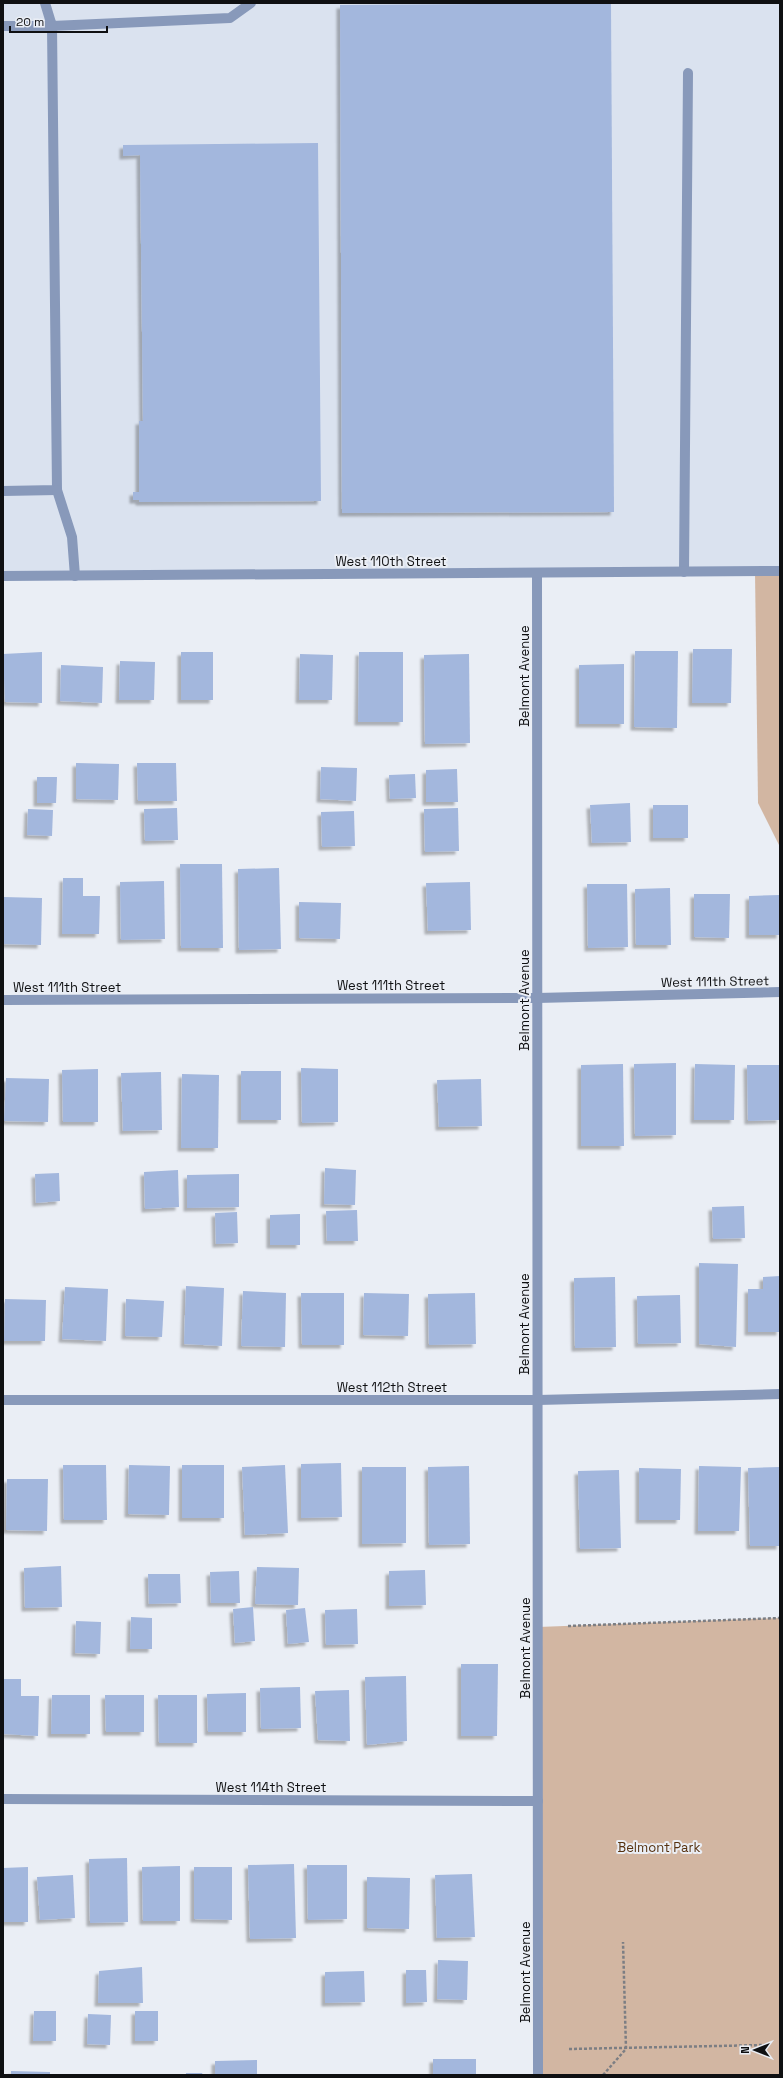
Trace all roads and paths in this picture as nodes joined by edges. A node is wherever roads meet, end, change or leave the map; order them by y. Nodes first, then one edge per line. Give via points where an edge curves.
1 (45, 3) edge
2 (251, 3) edge
3 (3, 26) edge
4 (52, 26) junction
5 (688, 73) dead end
6 (58, 490) junction
7 (3, 491) edge
8 (780, 571) edge
9 (684, 572) junction
10 (537, 573) junction
11 (3, 576) edge
12 (75, 576) junction
13 (780, 992) edge
14 (537, 998) junction
15 (3, 1000) edge
16 (780, 1394) edge
17 (3, 1400) edge
18 (538, 1400) junction
19 (780, 1618) edge
20 (568, 1626) dead end
21 (3, 1799) edge
22 (538, 1801) junction
23 (623, 1942) dead end
24 (764, 2045) dead end
25 (626, 2048) junction
26 (569, 2049) dead end
27 (538, 2075) edge
28 (603, 2075) edge

1 - 4 street
2 - 4 street via 230,18
3 - 4 street
4 - 6 street
5 - 9 street
6 - 7 street
6 - 12 street via 72,537
8 - 9 street, West 110th Street
9 - 10 street, West 110th Street
10 - 12 street, West 110th Street
10 - 14 street, Belmont Avenue
11 - 12 street, West 110th Street
13 - 14 street, West 111th Street
14 - 15 street, West 111th Street
14 - 18 street, Belmont Avenue
16 - 18 street, West 112th Street
17 - 18 street, West 112th Street
18 - 22 street, Belmont Avenue
19 - 20 path
21 - 22 street, West 114th Street
22 - 27 street, Belmont Avenue
23 - 25 path
24 - 25 path
25 - 26 path
25 - 28 path

